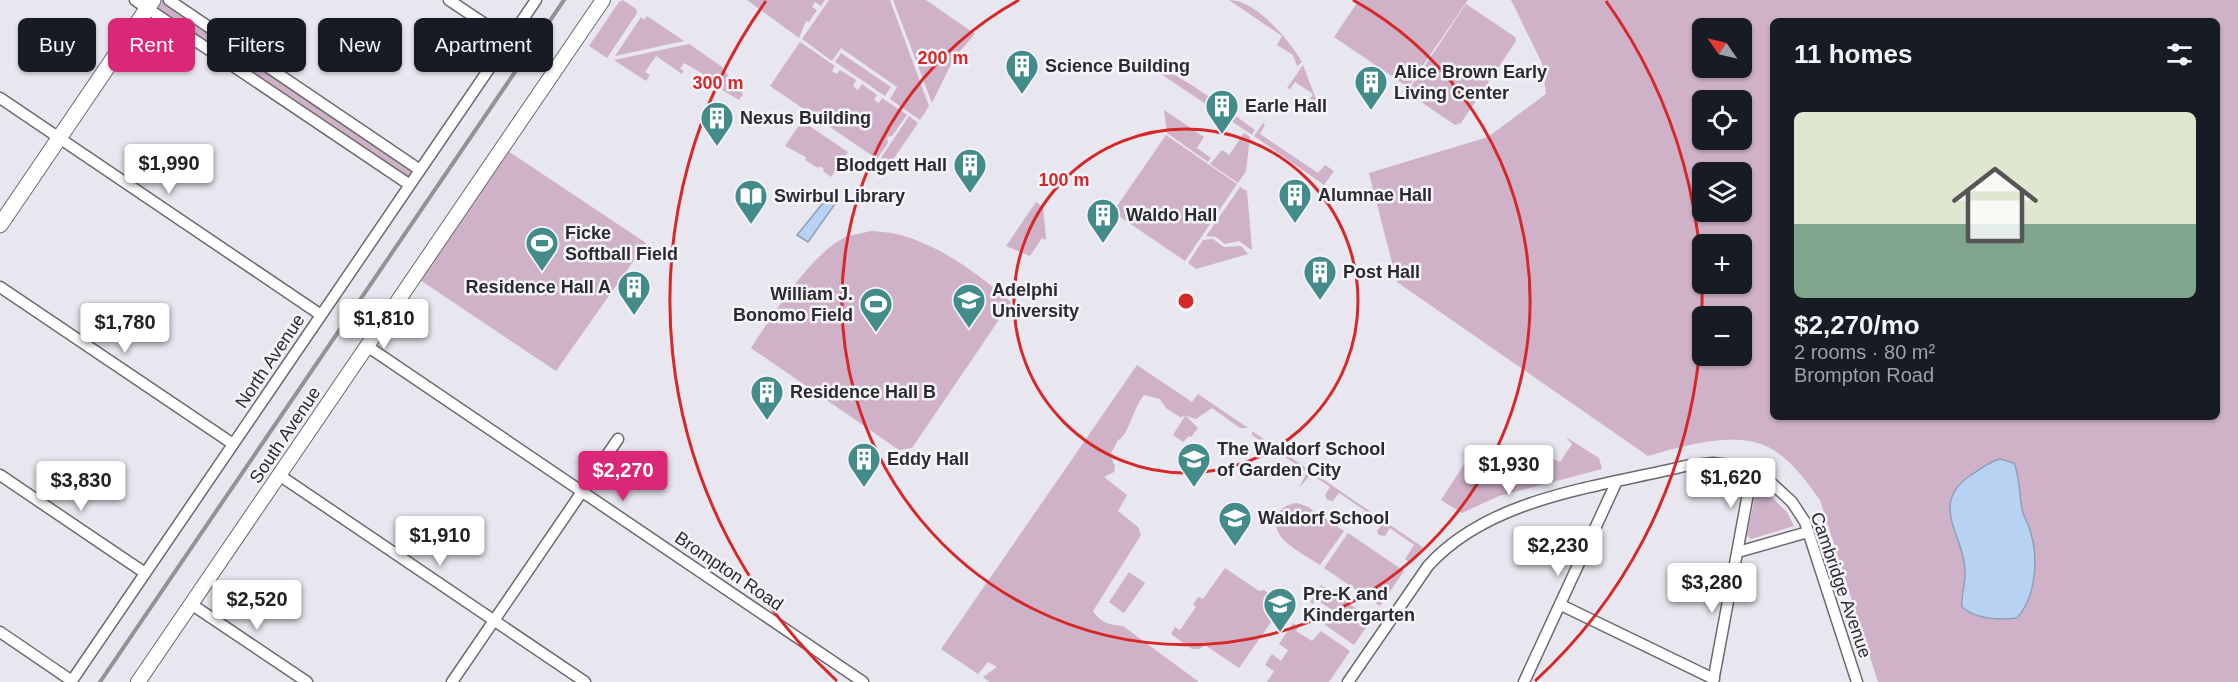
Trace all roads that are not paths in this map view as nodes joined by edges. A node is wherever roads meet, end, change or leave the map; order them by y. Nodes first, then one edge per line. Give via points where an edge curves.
1 (169, 0) edge
2 (449, 0) edge
3 (536, 0) edge
4 (603, 0) edge
5 (145, 3) edge
6 (476, 18) edge
7 (524, 18) edge
8 (487, 72) edge
9 (293, 84) junction
10 (0, 98) edge
11 (283, 100) junction
12 (59, 138) junction
13 (420, 170) junction
14 (410, 185) junction
15 (0, 225) edge
16 (0, 286) edge
17 (321, 315) junction
18 (367, 346) junction
19 (618, 439) dead end
20 (233, 444) junction
21 (1752, 471) junction
22 (0, 475) edge
23 (279, 475) junction
24 (1616, 483) junction
25 (581, 491) junction
26 (1808, 532) junction
27 (1738, 552) junction
28 (146, 573) junction
29 (191, 604) junction
30 (1561, 605) junction
31 (494, 620) junction
32 (0, 632) edge
33 (1713, 680) edge
34 (72, 682) edge
35 (138, 682) edge
36 (306, 682) edge
37 (452, 682) edge
38 (585, 682) edge
39 (863, 682) edge
40 (1348, 682) edge
41 (1524, 682) edge
42 (1857, 682) edge

1 - 9 street
2 - 6 street
3 - 7 street, North Avenue
4 - 18 street, South Avenue
5 - 11 street
5 - 12 main road
8 - 13 street, North Avenue
9 - 11 street
9 - 13 street
10 - 12 street
11 - 14 street
12 - 15 main road
12 - 17 street
13 - 14 street, North Avenue
14 - 17 street, North Avenue
16 - 20 street
17 - 20 street, North Avenue
18 - 23 street, South Avenue
18 - 25 street, Brompton Road
19 - 25 street
20 - 28 street, North Avenue
21 - 24 street, Cambridge Avenue via 1702,463
21 - 26 street, Cambridge Avenue via 1792,502
21 - 27 street
22 - 28 street
23 - 29 street, South Avenue
23 - 31 street
24 - 30 street
24 - 40 street, Cambridge Avenue via 1504,512 1456,539 1428,566
25 - 31 street
25 - 39 street, Brompton Road
26 - 27 street
26 - 42 street, Cambridge Avenue
27 - 33 street
28 - 34 street, North Avenue
29 - 35 street, South Avenue
29 - 36 street
30 - 33 street
30 - 41 street
31 - 37 street
31 - 38 street
32 - 34 street

